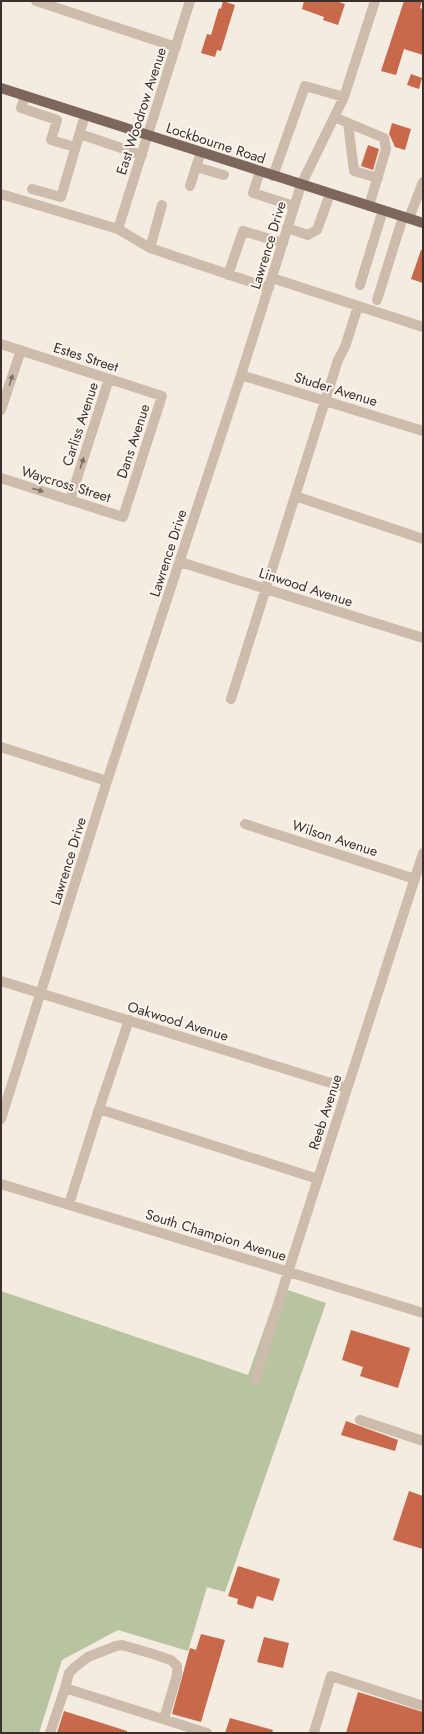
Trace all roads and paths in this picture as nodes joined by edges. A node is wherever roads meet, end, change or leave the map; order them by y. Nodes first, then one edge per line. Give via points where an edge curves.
1 (36, 1) edge
2 (190, 1) edge
3 (376, 1) edge
4 (176, 47) junction
5 (1, 88) edge
6 (24, 96) junction
7 (344, 97) junction
8 (61, 108) junction
9 (85, 115) junction
10 (334, 117) junction
11 (57, 120) junction
12 (348, 123) junction
13 (80, 134) junction
14 (148, 136) junction
15 (76, 147) junction
16 (200, 152) junction
17 (142, 155) junction
18 (196, 167) junction
19 (260, 171) junction
20 (224, 175) dead end
21 (273, 176) junction
22 (378, 178) junction
23 (423, 182) edge
24 (301, 185) junction
25 (190, 186) dead end
26 (32, 189) dead end
27 (1, 194) edge
28 (330, 194) junction
29 (60, 197) junction
30 (162, 205) dead end
31 (294, 206) junction
32 (369, 206) junction
33 (55, 210) junction
34 (384, 210) junction
35 (406, 218) junction
36 (423, 223) edge
37 (287, 228) junction
38 (118, 229) junction
39 (283, 243) junction
40 (150, 248) junction
41 (228, 275) junction
42 (272, 278) junction
43 (360, 285) dead end
44 (268, 288) junction
45 (377, 300) dead end
46 (358, 306) junction
47 (423, 327) edge
48 (1, 344) edge
49 (20, 350) junction
50 (241, 375) junction
51 (109, 379) junction
52 (162, 396) joint
53 (325, 401) junction
54 (1, 410) edge
55 (423, 431) edge
56 (1, 478) edge
57 (295, 496) junction
58 (70, 500) junction
59 (124, 517) joint
60 (423, 539) edge
61 (180, 562) junction
62 (266, 589) junction
63 (423, 638) edge
64 (231, 699) dead end
65 (1, 747) edge
66 (108, 781) junction
67 (245, 824) dead end
68 (423, 853) edge
69 (415, 879) junction
70 (1, 981) edge
71 (41, 992) junction
72 (129, 1020) junction
73 (347, 1088) junction
74 (99, 1109) junction
75 (1, 1119) edge
76 (318, 1179) junction
77 (1, 1184) edge
78 (68, 1204) junction
79 (288, 1272) junction
80 (423, 1314) edge
81 (255, 1381) dead end
82 (360, 1420) dead end
83 (423, 1441) edge
84 (65, 1688) junction
85 (423, 1706) edge
86 (164, 1719) junction
87 (314, 1732) dead end
88 (50, 1733) edge
89 (207, 1733) edge

1 - 4 street
2 - 4 street, East Woodrow Avenue
3 - 7 street, Lawrence Drive
4 - 14 street, East Woodrow Avenue
5 - 6 main road, Lockbourne Road
6 - 8 main road, Lockbourne Road
6 - 11 street via 21,108
7 - 10 street, Lawrence Drive
7 - 21 street via 306,86
8 - 9 main road, Lockbourne Road
8 - 11 street
9 - 13 street
9 - 14 main road, Lockbourne Road
10 - 12 street
10 - 24 street, Lawrence Drive
11 - 15 street via 51,140
12 - 22 street via 354,171
12 - 22 street via 384,138 386,149
13 - 15 street
13 - 17 street
14 - 16 main road, Lockbourne Road
14 - 17 street, East Woodrow Avenue
15 - 29 street
16 - 18 street
16 - 19 main road, Lockbourne Road
17 - 38 street, East Woodrow Avenue
18 - 20 street
18 - 25 street
19 - 21 main road, Lockbourne Road
19 - 31 street via 253,193
21 - 24 main road, Lockbourne Road
22 - 32 street
23 - 35 street
24 - 28 main road, Lockbourne Road
24 - 31 street, Lawrence Drive
26 - 29 street
27 - 33 street
28 - 32 main road, Lockbourne Road
28 - 37 street via 317,230 308,235
29 - 33 street
30 - 40 street
31 - 37 street, Lawrence Drive
32 - 34 main road, Lockbourne Road
33 - 38 street
34 - 35 main road, Lockbourne Road
34 - 43 street
35 - 36 main road, Lockbourne Road
35 - 45 street
37 - 39 street, Lawrence Drive
38 - 40 street
39 - 41 street via 243,231
39 - 42 street, Lawrence Drive
40 - 41 street
41 - 44 street
42 - 44 street, Lawrence Drive
42 - 46 street
44 - 50 street, Lawrence Drive
46 - 47 street
46 - 53 street
48 - 49 street, Estes Street
49 - 51 street, Estes Street
54 -> 49 street
50 - 53 street, Studer Avenue
50 - 61 street, Lawrence Drive
51 - 52 street, Estes Street
58 -> 51 street, Carliss Avenue
52 - 59 street, Dans Avenue
53 - 55 street, Studer Avenue
53 - 57 street
56 -> 58 street, Waycross Street
57 - 60 street
57 - 62 street
58 - 59 street, Waycross Street
61 - 62 street, Linwood Avenue
61 - 66 street, Lawrence Drive
62 - 63 street, Linwood Avenue
62 - 64 street
65 - 66 street
66 - 71 street, Lawrence Drive
67 - 69 street, Wilson Avenue
68 - 69 street, Reeb Avenue
69 - 73 street, Reeb Avenue
70 - 71 street, Oakwood Avenue
71 - 72 street, Oakwood Avenue
71 - 75 street, Lawrence Drive
72 - 73 street, Oakwood Avenue
72 - 74 street
73 - 76 street, Reeb Avenue
74 - 76 street
74 - 78 street
76 - 79 street, Reeb Avenue
77 - 78 street, South Champion Avenue
78 - 79 street, South Champion Avenue
79 - 80 street, South Champion Avenue
79 - 81 street, Reeb Avenue
82 - 83 street
84 - 86 street
84 - 86 street via 69,1673 81,1661 122,1645 175,1662 178,1670
84 - 88 street
85 - 87 street via 331,1676
86 - 89 street

